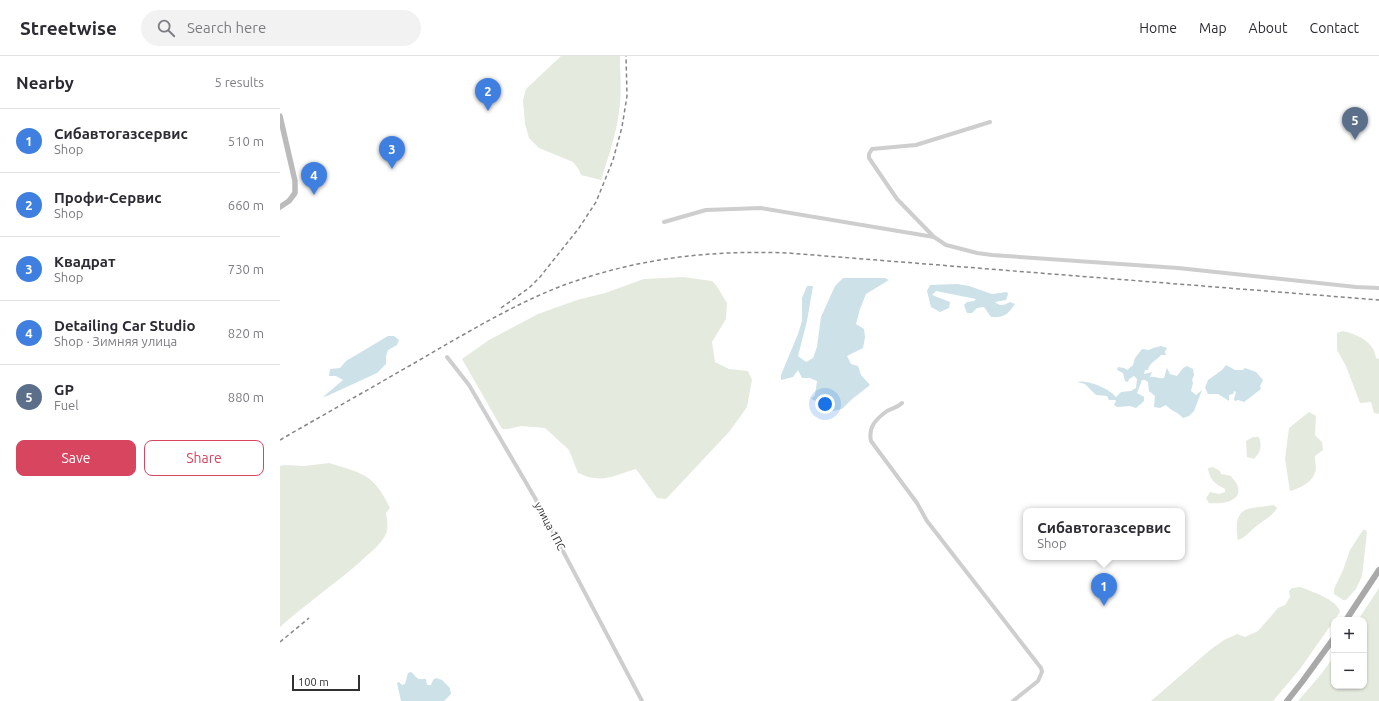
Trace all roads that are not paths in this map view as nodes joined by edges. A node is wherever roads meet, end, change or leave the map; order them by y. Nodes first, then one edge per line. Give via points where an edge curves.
1 (280, 116) edge
2 (990, 122) dead end
3 (280, 207) edge
4 (664, 222) dead end
5 (934, 237) junction
6 (1379, 288) edge
7 (446, 357) dead end
8 (902, 403) dead end
9 (1379, 570) edge
10 (1348, 617) edge
11 (1331, 642) edge
12 (642, 701) edge
13 (1013, 701) edge
14 (1287, 701) edge

1 - 3 street via 295,181 295,193 289,202
2 - 5 street via 916,145 872,149 870,152 869,158 897,199
4 - 5 street via 706,210 761,208
5 - 6 street via 950,246 984,254 1178,268
7 - 12 street, улица 1ПС via 469,385 535,498
8 - 13 street via 873,424 870,429 871,441 917,503 927,521 1041,668 1038,681
9 - 10 main road
11 - 14 main road

